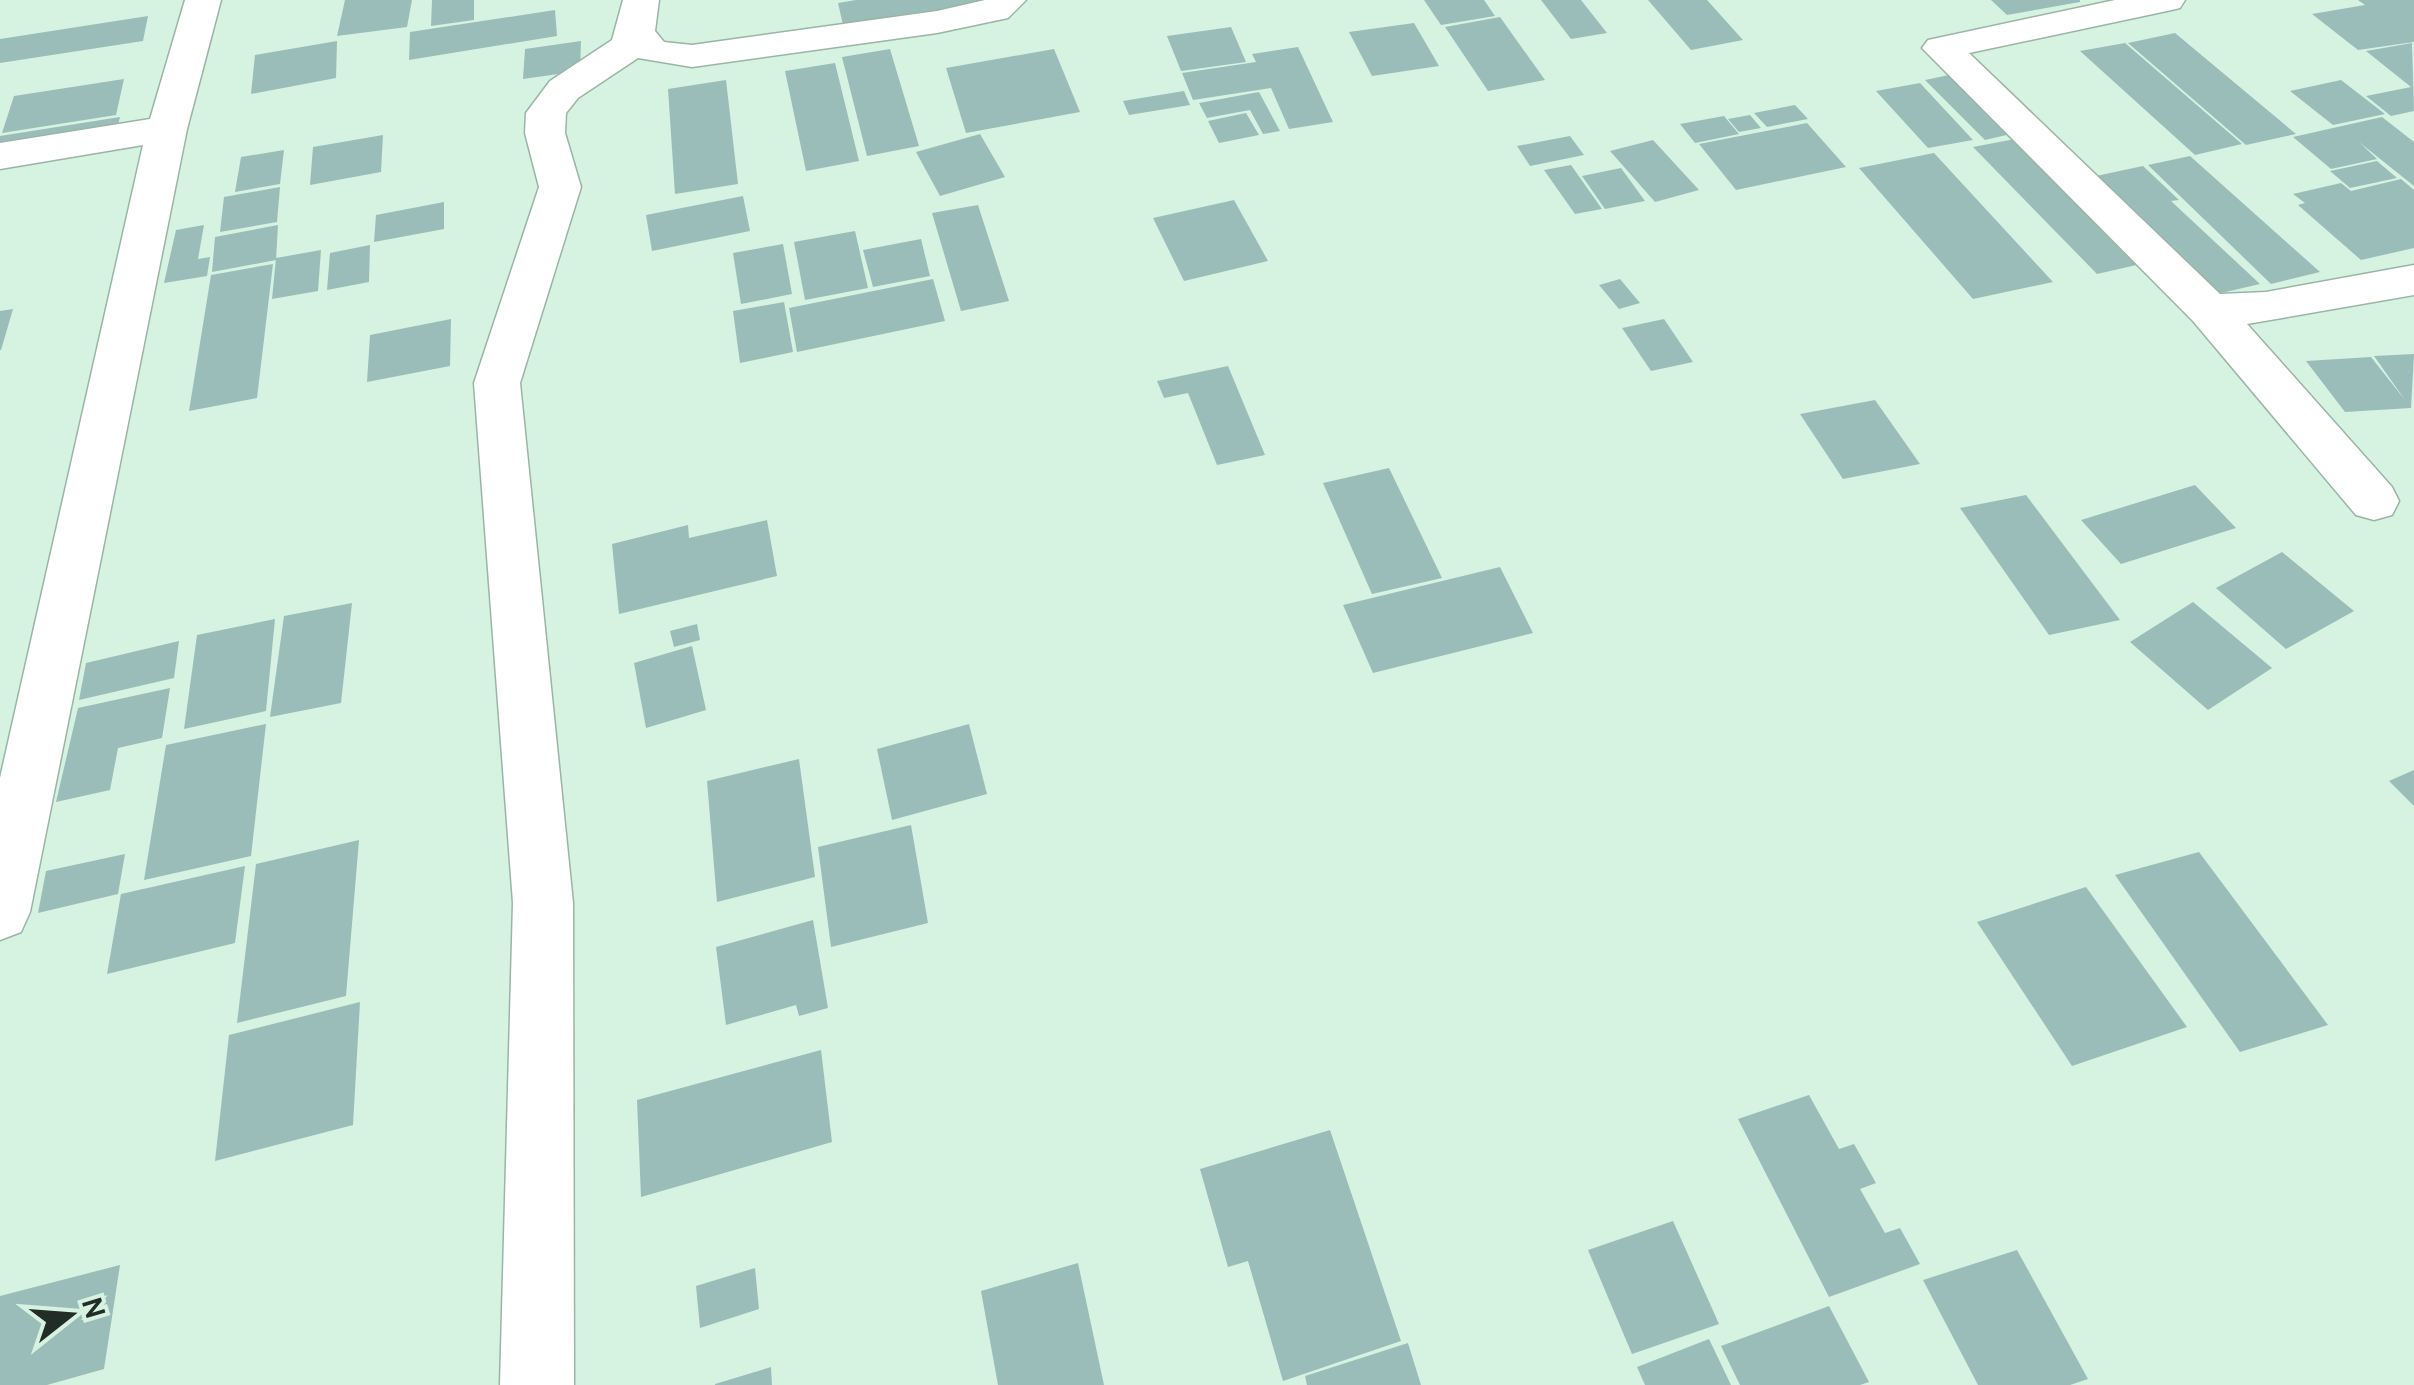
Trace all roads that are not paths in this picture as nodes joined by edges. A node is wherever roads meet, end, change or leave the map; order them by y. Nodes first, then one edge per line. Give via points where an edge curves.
1 (203, 0) edge
2 (1008, 0) edge
3 (2166, 0) edge
4 (639, 17) edge
5 (167, 129) junction
6 (0, 156) edge
7 (2414, 280) edge
8 (2209, 310) junction
9 (2374, 501) dead end
10 (0, 912) edge
11 (537, 1385) edge

1 - 5 street
2 - 4 street via 995,10 937,22 692,56 653,52
3 - 8 street via 1941,48
4 - 11 street via 614,62 561,93 546,113 545,143 561,168 560,187 498,383 543,903
5 - 6 street
5 - 10 street
7 - 8 street via 2266,307
8 - 9 street

